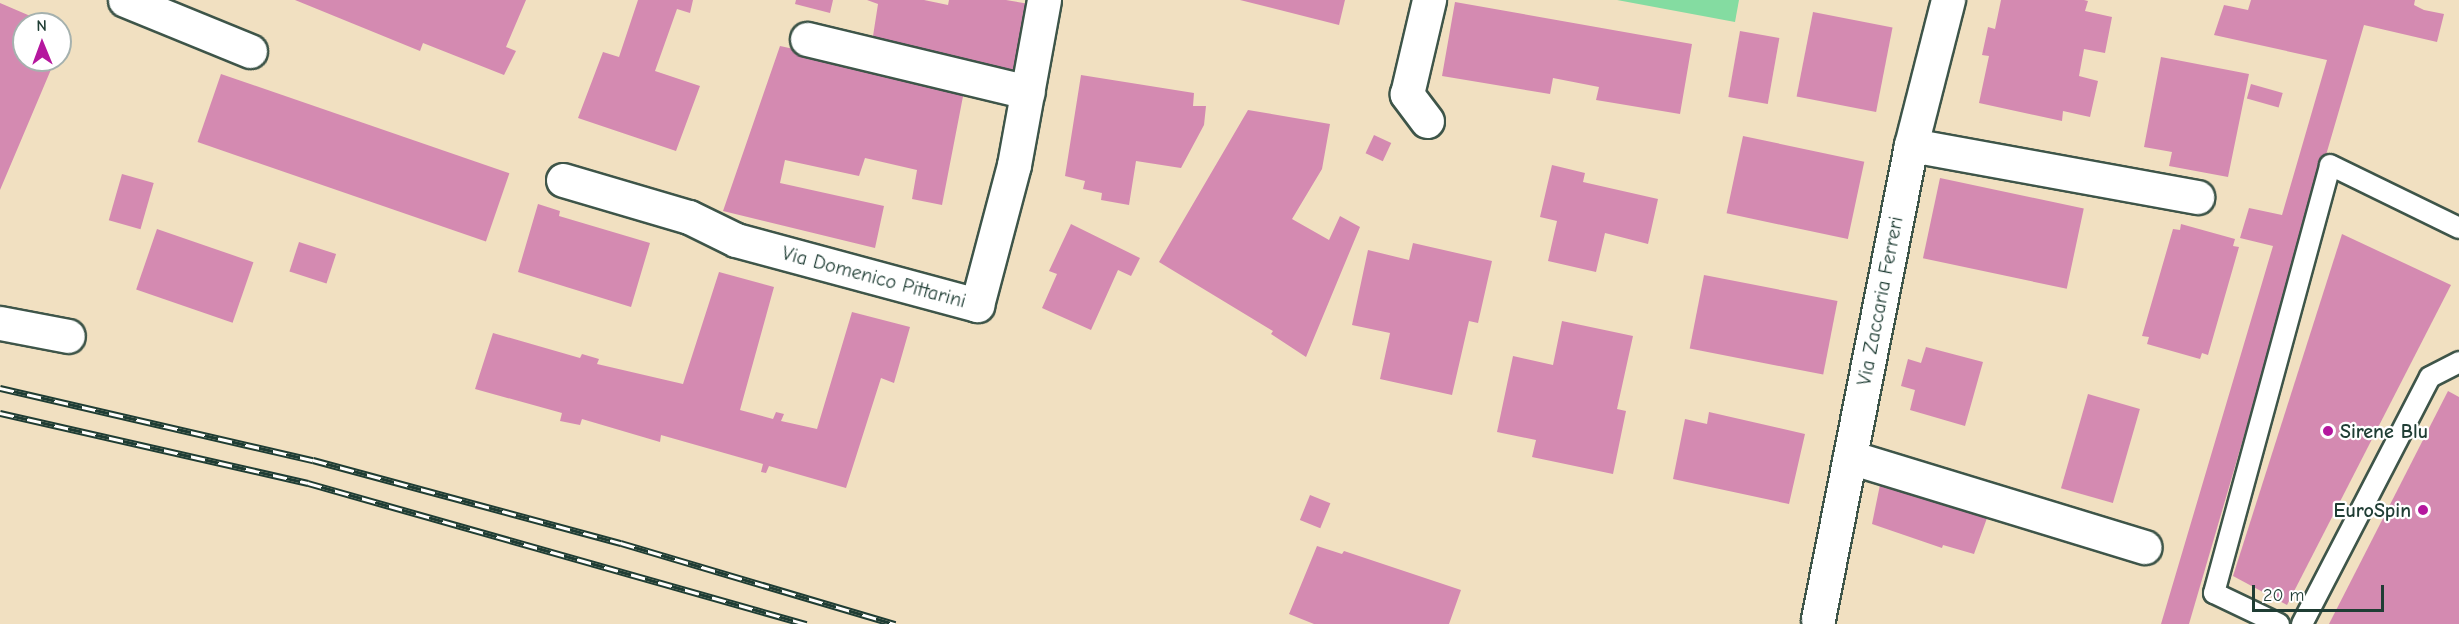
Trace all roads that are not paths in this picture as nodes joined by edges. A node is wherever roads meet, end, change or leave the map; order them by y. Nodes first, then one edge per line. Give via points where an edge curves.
1 (125, 0) edge
2 (1044, 0) edge
3 (1429, 0) edge
4 (1948, 0) edge
5 (807, 39) dead end
6 (250, 51) dead end
7 (1028, 92) junction
8 (1428, 122) dead end
9 (1911, 145) junction
10 (563, 180) dead end
11 (2197, 197) dead end
12 (2459, 228) edge
13 (0, 323) edge
14 (68, 336) dead end
15 (2459, 362) edge
16 (1850, 457) junction
17 (2145, 547) dead end
18 (1818, 619) dead end
19 (2279, 624) edge
20 (2302, 624) edge

1 - 6 street
2 - 7 street, Via Domenico Pittarini
3 - 8 street via 1407,94
4 - 9 street, Via Zaccaria Ferreri
5 - 7 street
7 - 10 street, Via Domenico Pittarini via 1014,165 977,305 736,240 688,217
9 - 11 street
9 - 16 street, Via Zaccaria Ferreri
12 - 19 lane via 2330,165 2214,593
13 - 14 street
15 - 20 lane via 2430,377
16 - 17 street
16 - 18 street, Via Zaccaria Ferreri

